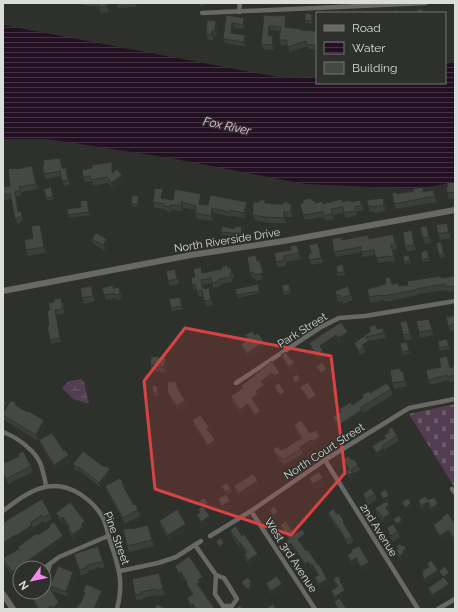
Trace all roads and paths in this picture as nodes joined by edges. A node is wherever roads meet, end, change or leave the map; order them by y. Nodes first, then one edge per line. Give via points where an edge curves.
1 (240, 3) edge
2 (425, 3) edge
3 (335, 5) edge
4 (239, 12) junction
5 (202, 13) dead end
6 (455, 210) edge
7 (3, 291) edge
8 (455, 301) edge
9 (236, 383) dead end
10 (455, 399) edge
11 (3, 432) edge
12 (325, 460) junction
13 (46, 486) junction
14 (3, 511) edge
15 (251, 511) junction
16 (108, 536) junction
17 (210, 536) dead end
18 (201, 541) dead end
19 (195, 545) junction
20 (52, 562) edge
21 (120, 571) junction
22 (216, 575) junction
23 (3, 594) edge
24 (455, 599) edge
25 (13, 609) edge
26 (117, 609) edge
27 (315, 609) edge
28 (418, 609) edge
29 (438, 609) edge

1 - 4 street
2 - 3 street
3 - 4 street
4 - 5 street
6 - 7 street, North Riverside Drive via 191,255
8 - 9 street, Park Street via 339,318
10 - 12 street, North Court Street via 410,408
11 - 13 street via 17,439 36,456 41,464
12 - 15 street, North Court Street
12 - 28 street, 2nd Avenue
13 - 14 street, Pine Street via 29,492
13 - 16 street, Pine Street via 72,490 86,498 103,518
15 - 17 street, North Court Street
15 - 27 street, West 3rd Avenue
16 - 20 street
16 - 21 street, Pine Street
18 - 19 street
19 - 21 street via 176,557
19 - 22 street
21 - 26 street, Pine Street via 121,593
22 - 22 street via 215,594 223,606 232,606 237,599 224,578
23 - 25 street
24 - 29 street

